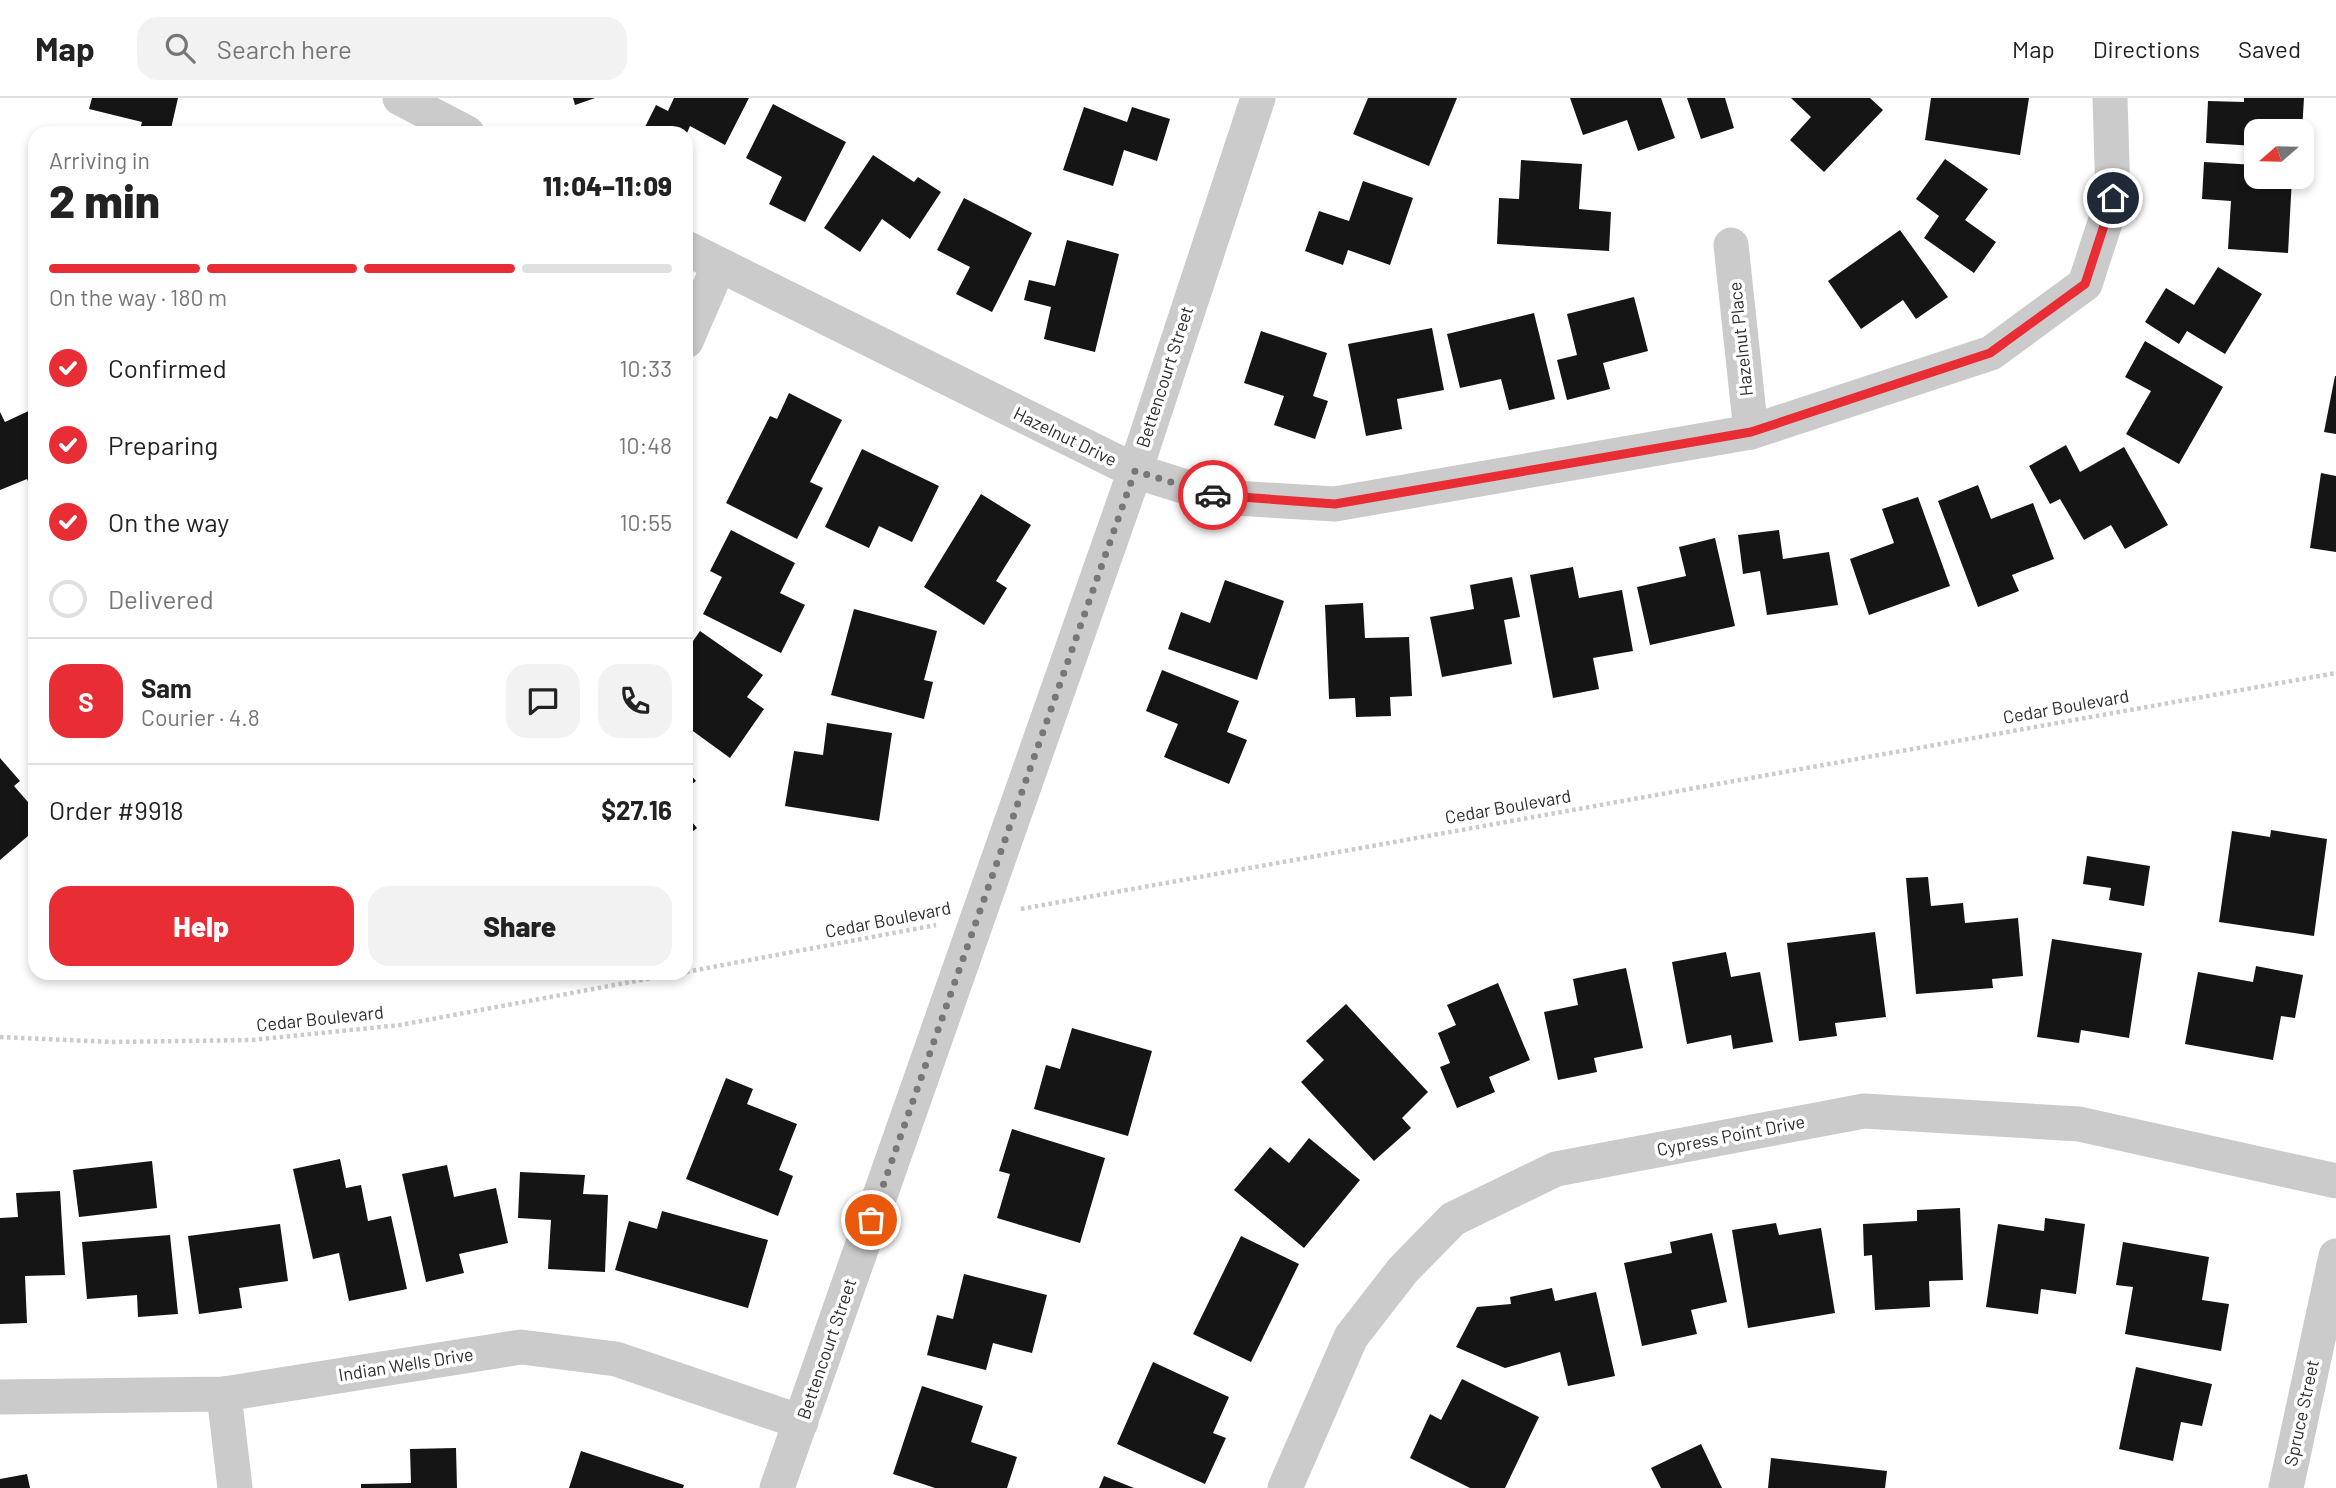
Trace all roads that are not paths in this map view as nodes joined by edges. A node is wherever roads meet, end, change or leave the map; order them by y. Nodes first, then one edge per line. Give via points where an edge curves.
1 (400, 98) edge
2 (1258, 98) edge
3 (2110, 98) edge
4 (454, 126) edge
5 (1731, 245) dead end
6 (693, 252) edge
7 (719, 265) junction
8 (693, 325) edge
9 (1751, 432) junction
10 (1135, 471) junction
11 (2336, 1181) edge
12 (2336, 1256) edge
13 (224, 1394) junction
14 (0, 1397) edge
15 (801, 1422) junction
16 (235, 1488) edge
17 (777, 1488) edge
18 (1285, 1488) edge
19 (2286, 1488) edge

1 - 4 street
2 - 10 street, Bettencourt Street
3 - 9 street, Hazelnut Drive via 2113,198 2085,284 1990,353
5 - 9 street, Hazelnut Place
6 - 7 street, Hazelnut Drive
7 - 8 street
7 - 10 street, Hazelnut Drive
9 - 10 street, Hazelnut Drive via 1335,504 1218,497
10 - 15 street, Bettencourt Street
11 - 18 street, Cypress Point Drive via 2079,1124 1864,1111 1556,1169 1453,1219 1403,1269 1351,1337
12 - 19 street, Spruce Street
13 - 14 street, Indian Wells Drive
13 - 15 street, Indian Wells Drive via 521,1348 616,1359
13 - 16 street
15 - 17 street, Bettencourt Street

